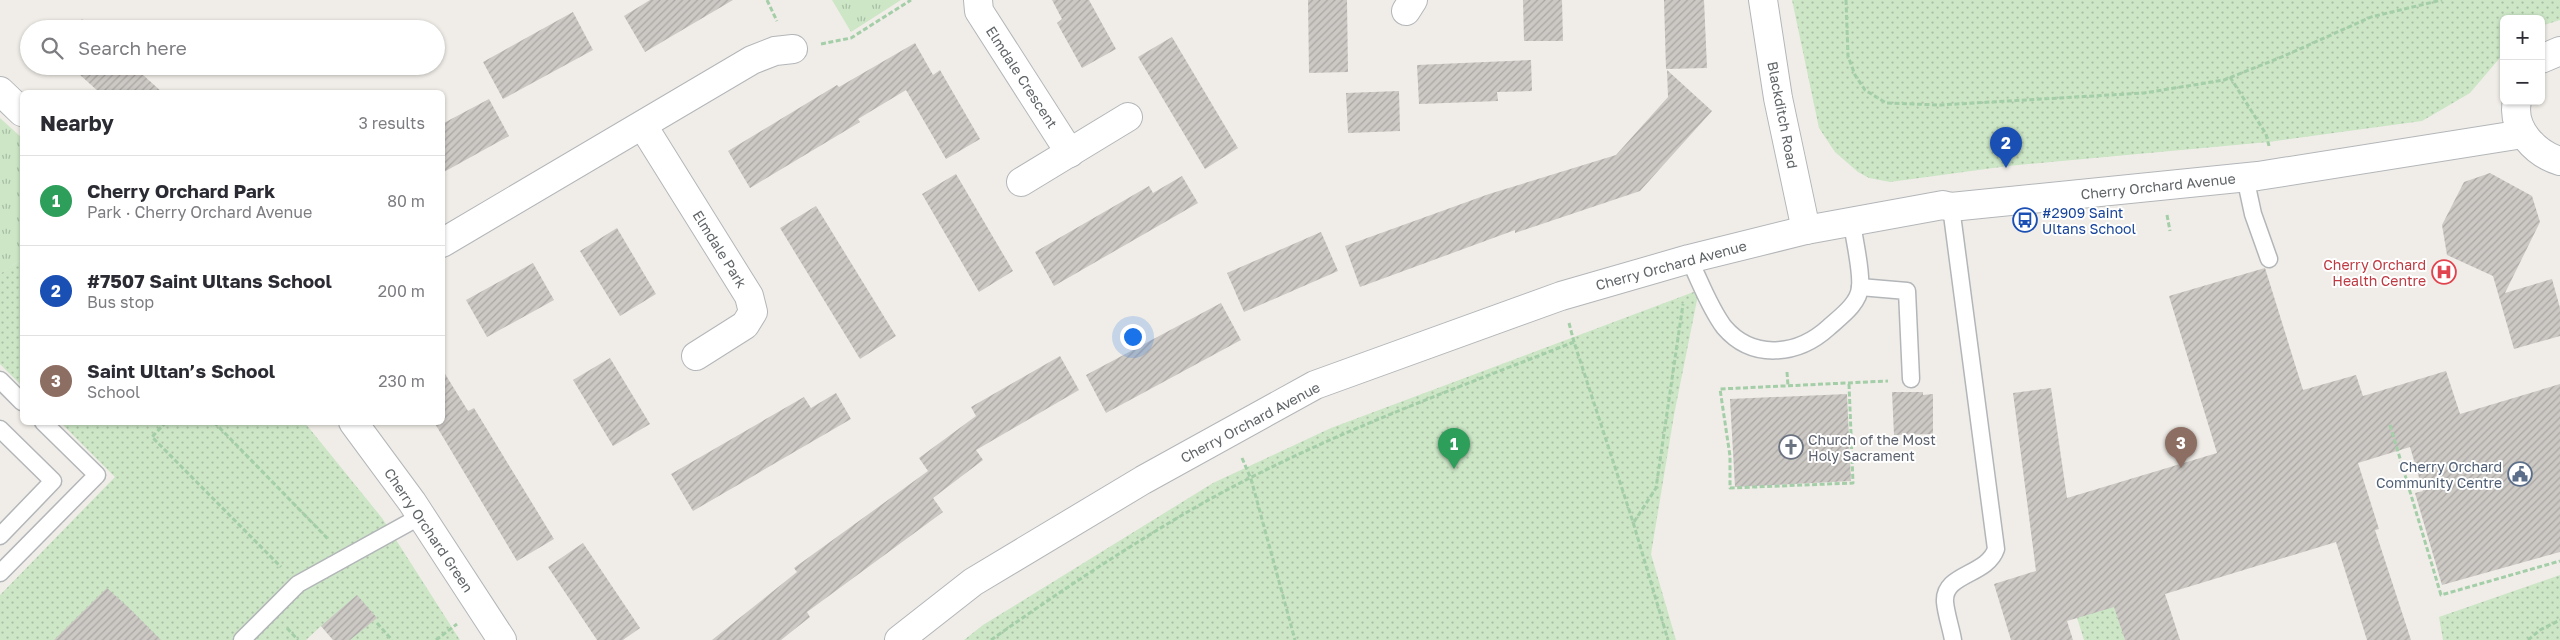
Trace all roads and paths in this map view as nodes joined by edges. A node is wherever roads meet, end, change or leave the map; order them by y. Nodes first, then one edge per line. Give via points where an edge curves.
1 (911, 0) edge
2 (978, 0) edge
3 (1763, 0) edge
4 (1846, 0) edge
5 (2442, 0) edge
6 (794, 50) joint
7 (2560, 51) edge
8 (2545, 57) edge
9 (2230, 77) junction
10 (0, 91) edge
11 (2517, 105) edge
12 (20, 110) edge
13 (1128, 117) dead end
14 (643, 126) junction
15 (2523, 134) junction
16 (1070, 153) junction
17 (2560, 161) edge
18 (2274, 173) junction
19 (2246, 177) junction
20 (1021, 182) dead end
21 (1951, 207) junction
22 (1852, 222) junction
23 (1806, 230) junction
24 (445, 242) edge
25 (1689, 259) junction
26 (2269, 259) dead end
27 (1860, 287) junction
28 (696, 356) dead end
29 (1911, 379) joint
30 (0, 380) edge
31 (1849, 384) junction
32 (20, 400) edge
33 (46, 425) edge
34 (163, 425) edge
35 (217, 425) edge
36 (355, 425) edge
37 (2390, 425) dead end
38 (0, 429) edge
39 (1232, 431) junction
40 (1250, 479) junction
41 (421, 516) junction
42 (1633, 522) junction
43 (0, 536) edge
44 (341, 560) junction
45 (2560, 562) edge
46 (0, 573) edge
47 (298, 584) junction
48 (2560, 620) edge
49 (377, 623) dead end
50 (242, 640) edge
51 (390, 640) edge
52 (502, 640) edge
53 (899, 640) edge
54 (991, 640) edge
55 (1295, 640) edge
56 (1668, 640) edge
57 (1953, 640) edge
58 (2528, 640) edge

1 - 6 path via 851,38
2 - 16 street, Elmdale Crescent via 979,11
3 - 23 street, Blackditch Road via 1778,98
4 - 9 path via 1848,56 1865,90 1886,103 1940,105 2144,92
5 - 9 path via 2371,18
6 - 14 street via 775,51 752,60
7 - 8 street
9 - 18 path via 2266,134
10 - 12 street
11 - 15 street via 2517,120
13 - 16 street
14 - 24 street
14 - 28 street, Elmdale Park via 749,296 753,312 745,325
15 - 17 street via 2538,151
15 - 18 street, Cherry Orchard Avenue
16 - 20 street
18 - 19 street, Cherry Orchard Avenue
19 - 21 street, Cherry Orchard Avenue
19 - 26 lane via 2253,214
21 - 22 street, Cherry Orchard Avenue via 1944,205
21 - 57 lane via 1996,549 1989,563 1950,584 1946,592
22 - 23 street, Cherry Orchard Avenue
22 - 27 lane
23 - 25 street, Cherry Orchard Avenue
25 - 27 lane via 1724,327 1761,351 1785,351 1818,337 1855,302
25 - 39 street, Cherry Orchard Avenue via 1560,296 1315,385
25 - 42 path via 1656,488
27 - 29 lane via 1907,291
29 - 31 path
30 - 32 lane
31 - 31 path via 1720,389 1730,456 1730,488 1853,483
33 - 46 lane via 97,475
34 - 47 path via 152,436
35 - 44 path via 324,533
36 - 41 street, Cherry Orchard Green
37 - 45 path via 2441,595
38 - 43 lane via 53,481
39 - 40 path
39 - 53 street, Cherry Orchard Avenue via 973,582
40 - 42 path via 1350,432 1574,342
40 - 54 path via 1184,514
40 - 55 path
41 - 44 lane
41 - 52 street, Cherry Orchard Green
42 - 56 path
44 - 47 lane
47 - 50 lane
48 - 58 path
49 - 51 path

